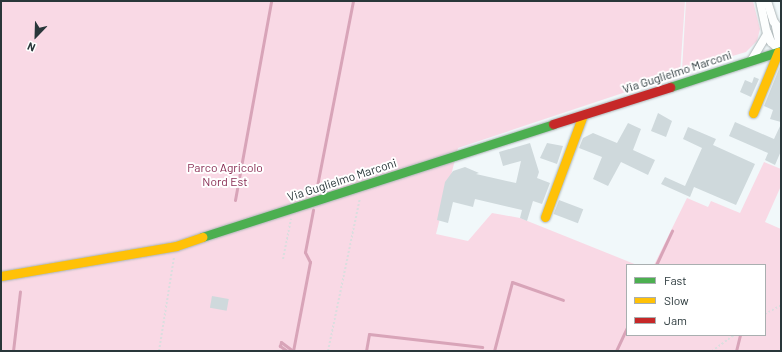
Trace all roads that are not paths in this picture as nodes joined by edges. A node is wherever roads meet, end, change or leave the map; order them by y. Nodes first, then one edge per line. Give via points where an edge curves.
1 (760, 1) edge
2 (767, 1) edge
3 (774, 22) junction
4 (766, 27) junction
5 (781, 31) edge
6 (780, 52) edge
7 (751, 61) junction
8 (753, 113) dead end
9 (583, 114) junction
10 (545, 217) dead end
11 (1, 276) edge

1 - 4 street
2 - 3 street
3 - 5 street
3 - 6 street via 780,37
4 - 6 street via 770,40
4 - 7 street via 764,43
6 - 7 street, Via Guglielmo Marconi
6 - 8 street
7 - 9 street, Via Guglielmo Marconi
9 - 10 street
9 - 11 street, Via Guglielmo Marconi via 176,246

